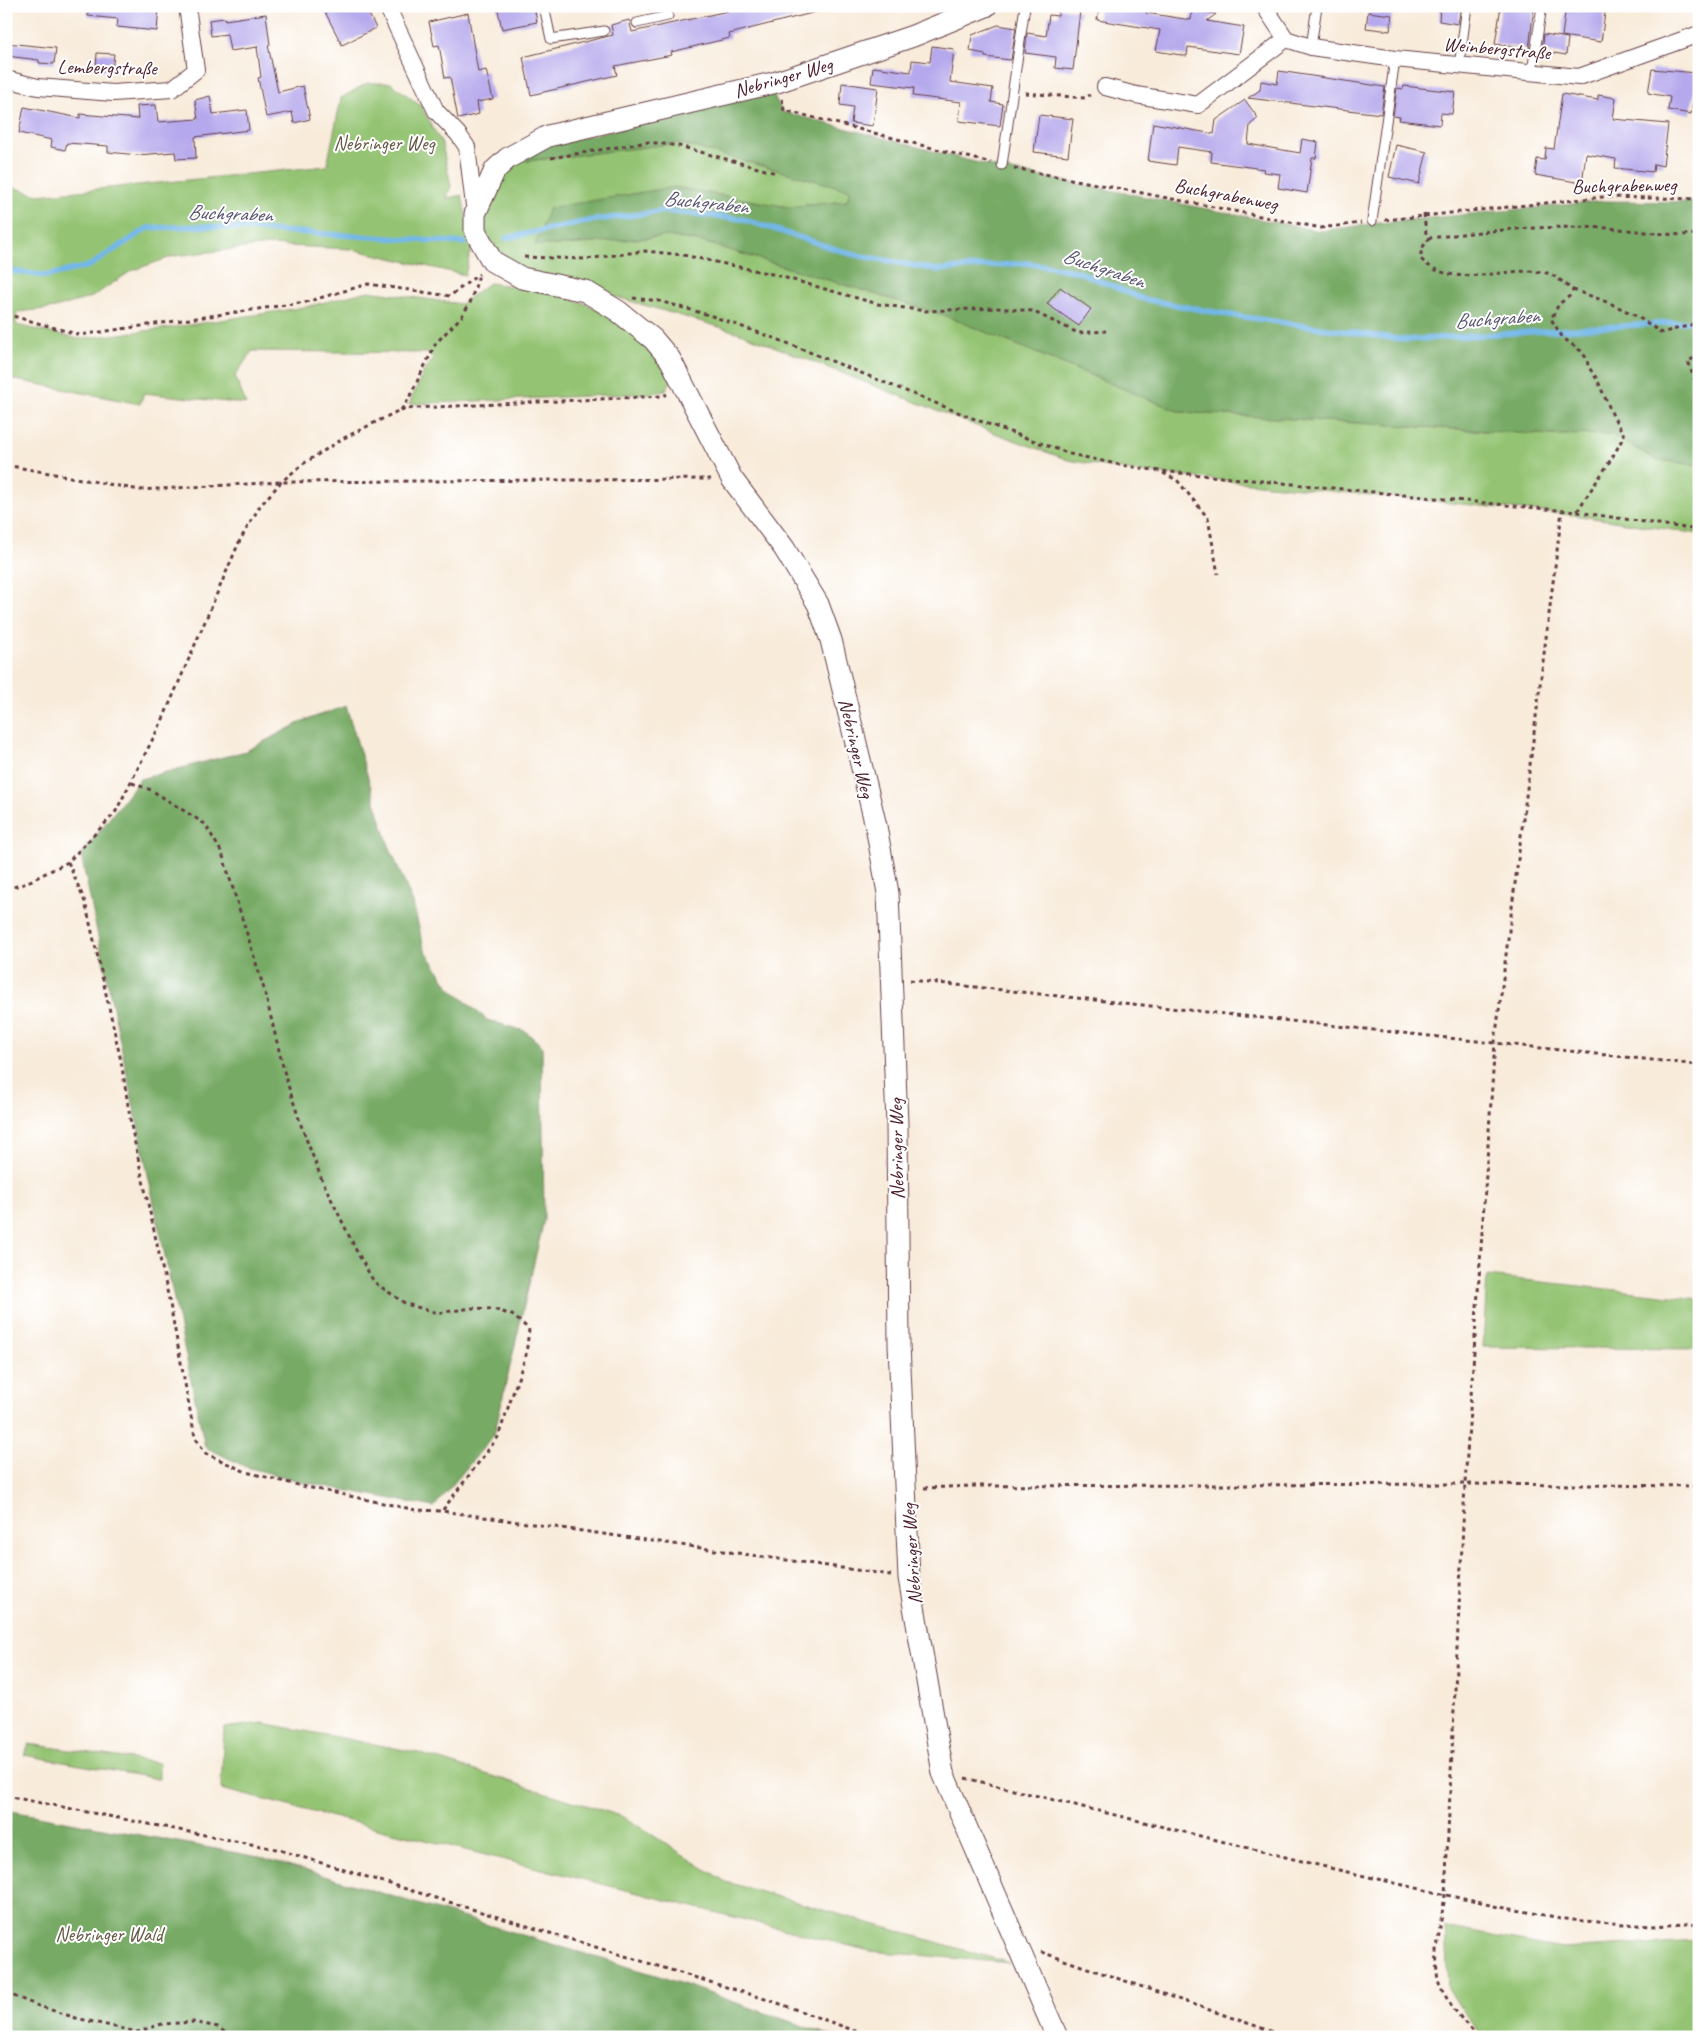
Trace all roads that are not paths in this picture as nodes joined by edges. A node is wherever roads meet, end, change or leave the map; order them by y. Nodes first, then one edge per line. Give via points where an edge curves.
1 (187, 6) edge
2 (387, 6) edge
3 (544, 6) edge
4 (666, 6) edge
5 (986, 6) edge
6 (1025, 6) edge
7 (1264, 6) edge
8 (1317, 6) edge
9 (1467, 6) edge
10 (1542, 6) edge
11 (637, 23) dead end
12 (604, 31) dead end
13 (1699, 34) edge
14 (1286, 39) junction
15 (1311, 47) junction
16 (1395, 59) junction
17 (1459, 66) junction
18 (1532, 72) junction
19 (6, 79) edge
20 (1105, 87) road end
21 (1002, 165) road end
22 (474, 214) junction
23 (1372, 221) road end
24 (1057, 2037) edge

1 - 19 street, Lembergstraße via 196,70 172,89 113,93 38,87
2 - 22 street via 436,111 467,147
3 - 12 lane via 552,39
4 - 11 lane via 668,16
5 - 22 street, Nebringer Weg via 913,36 777,82 548,136 508,158 495,170
6 - 21 lane
7 - 14 street
8 - 15 lane
9 - 17 lane
10 - 18 lane
13 - 18 street, Weinbergstraße via 1579,77
14 - 15 street, Weinbergstraße
14 - 20 street via 1198,105
15 - 16 street, Weinbergstraße
16 - 17 street, Weinbergstraße
16 - 23 lane
17 - 18 street, Weinbergstraße
22 - 24 street, Nebringer Weg via 475,231 486,267 586,292 653,339 670,360 732,479 784,548 809,588 831,640 876,826 888,893 899,1344 909,1578 943,1773

